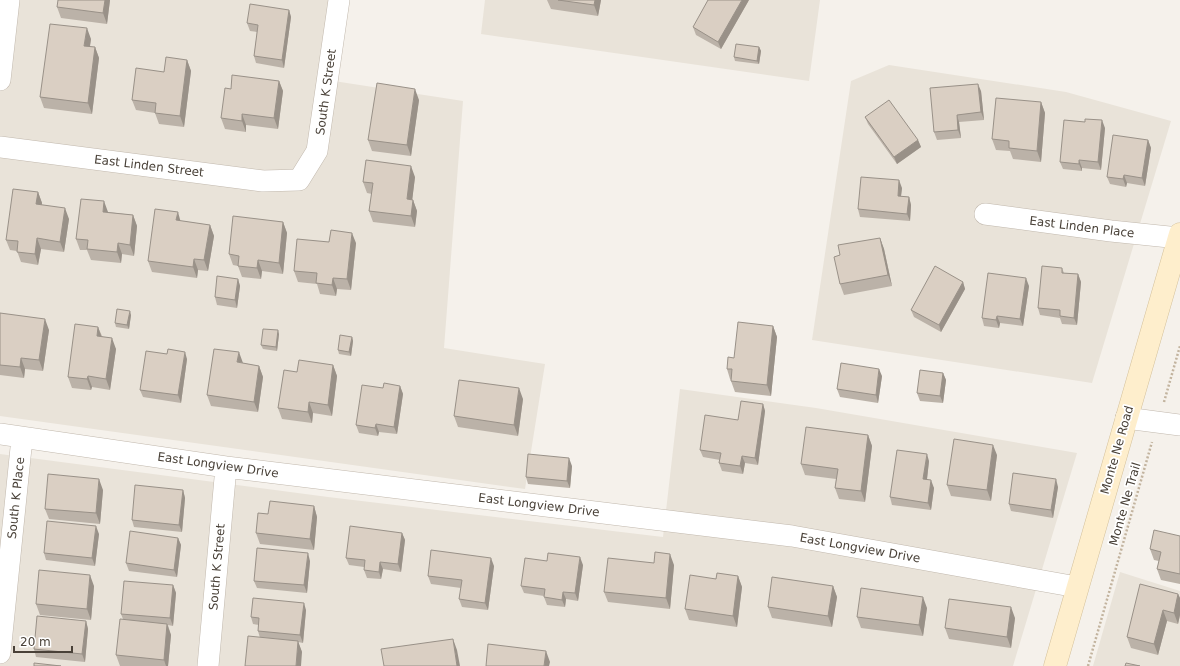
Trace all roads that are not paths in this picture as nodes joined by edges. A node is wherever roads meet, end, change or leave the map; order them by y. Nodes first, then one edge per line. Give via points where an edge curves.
1 (9, 0) edge
2 (339, 0) edge
3 (0, 80) edge
4 (0, 147) edge
5 (299, 180) joint
6 (985, 214) dead end
7 (1180, 236) edge
8 (1126, 418) junction
9 (1180, 425) edge
10 (0, 434) edge
11 (22, 438) junction
12 (226, 467) junction
13 (1077, 586) junction
14 (0, 653) edge
15 (208, 666) edge
16 (1055, 666) edge

1 - 3 street
2 - 5 street, South K Street via 317,151
4 - 5 street, East Linden Street via 263,181
6 - 7 street, East Linden Place via 1111,231
7 - 8 street, Monte Ne Road
8 - 9 street
8 - 13 street, Monte Ne Road
10 - 11 street, East Longview Drive
11 - 12 street, East Longview Drive
11 - 14 street, South K Place
12 - 13 street, East Longview Drive via 792,536
12 - 15 street, South K Street
13 - 16 street, Monte Ne Road

